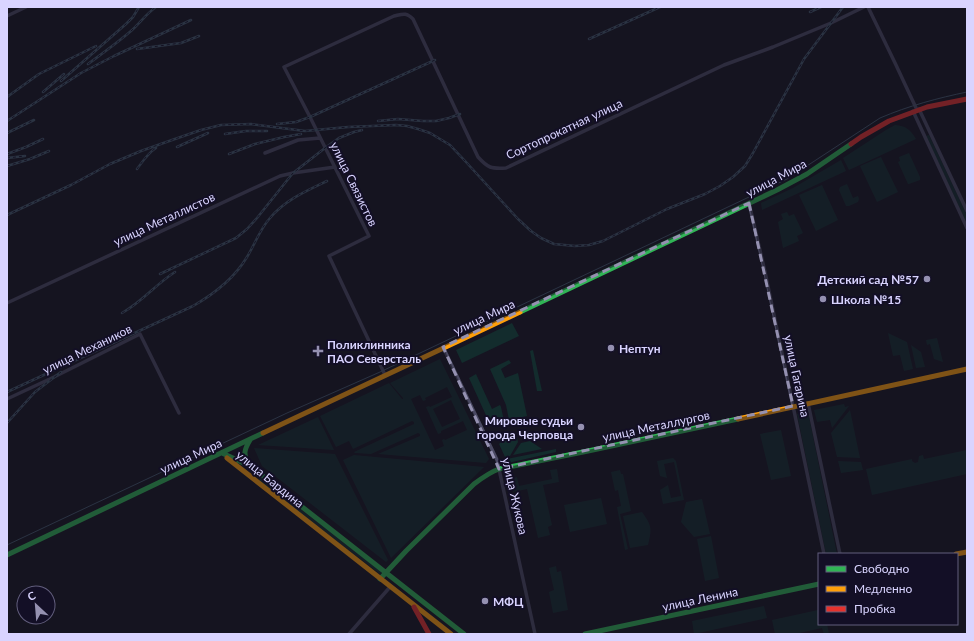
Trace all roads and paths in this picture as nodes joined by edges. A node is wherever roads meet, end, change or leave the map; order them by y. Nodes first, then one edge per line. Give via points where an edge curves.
1 (26, 7) edge
2 (864, 7) edge
3 (868, 7) edge
4 (7, 16) edge
5 (284, 67) joint
6 (967, 98) edge
7 (916, 110) junction
8 (320, 138) junction
9 (265, 153) dead end
10 (335, 167) junction
11 (749, 203) junction
12 (967, 211) edge
13 (967, 228) edge
14 (7, 303) edge
15 (443, 347) junction
16 (967, 369) edge
17 (385, 376) junction
18 (7, 399) edge
19 (808, 403) junction
20 (793, 406) junction
21 (179, 412) dead end
22 (250, 440) junction
23 (222, 453) junction
24 (250, 466) junction
25 (499, 469) junction
26 (295, 501) junction
27 (290, 508) junction
28 (824, 553) edge
29 (840, 553) edge
30 (7, 555) edge
31 (386, 572) junction
32 (380, 579) junction
33 (818, 584) edge
34 (390, 587) junction
35 (413, 604) junction
36 (349, 634) edge
37 (429, 634) edge
38 (451, 634) edge
39 (464, 634) edge
40 (535, 634) edge
41 (585, 634) edge

1 - 4 street
2 - 5 street, Сортопрокатная улица via 831,23 724,65 506,168 495,169 485,165 478,157 416,26 408,15 394,16
3 - 7 street
5 - 8 street, улица Связистов
6 - 7 main road, улица Мира
7 - 11 main road, улица Мира via 874,129 796,180
7 - 12 street
7 - 13 street
8 - 9 street via 298,140
8 - 10 street, улица Связистов
10 - 14 street, улица Металлистов via 280,176
10 - 17 street, улица Связистов via 369,236 328,256
11 - 15 main road, улица Мира
11 - 20 street, улица Гагарина
15 - 17 main road, улица Мира
15 - 25 street, улица Жукова via 484,431
16 - 19 main road, улица Металлургов
17 - 22 main road, улица Мира
18 - 21 street, улица Механиков via 140,334
19 - 20 main road, улица Металлургов
19 - 29 street, улица Гагарина
20 - 25 main road, улица Металлургов
20 - 28 street, улица Гагарина
22 - 23 main road, улица Мира
22 - 24 main road via 244,452
23 - 24 main road, улица Бардина
23 - 27 main road, улица Бардина
23 - 30 main road, улица Мира
24 - 26 main road, улица Бардина
25 - 31 main road, улица Металлургов via 474,484
25 - 40 street, улица Жукова
26 - 27 main road
26 - 31 main road, улица Бардина
27 - 32 main road, улица Бардина
31 - 32 main road, улица Металлургов
31 - 39 main road, улица Бардина
32 - 34 main road, улица Бардина
33 - 41 main road, улица Ленина
34 - 35 main road, улица Бардина
34 - 36 street
35 - 37 main road
35 - 38 main road, улица Бардина

